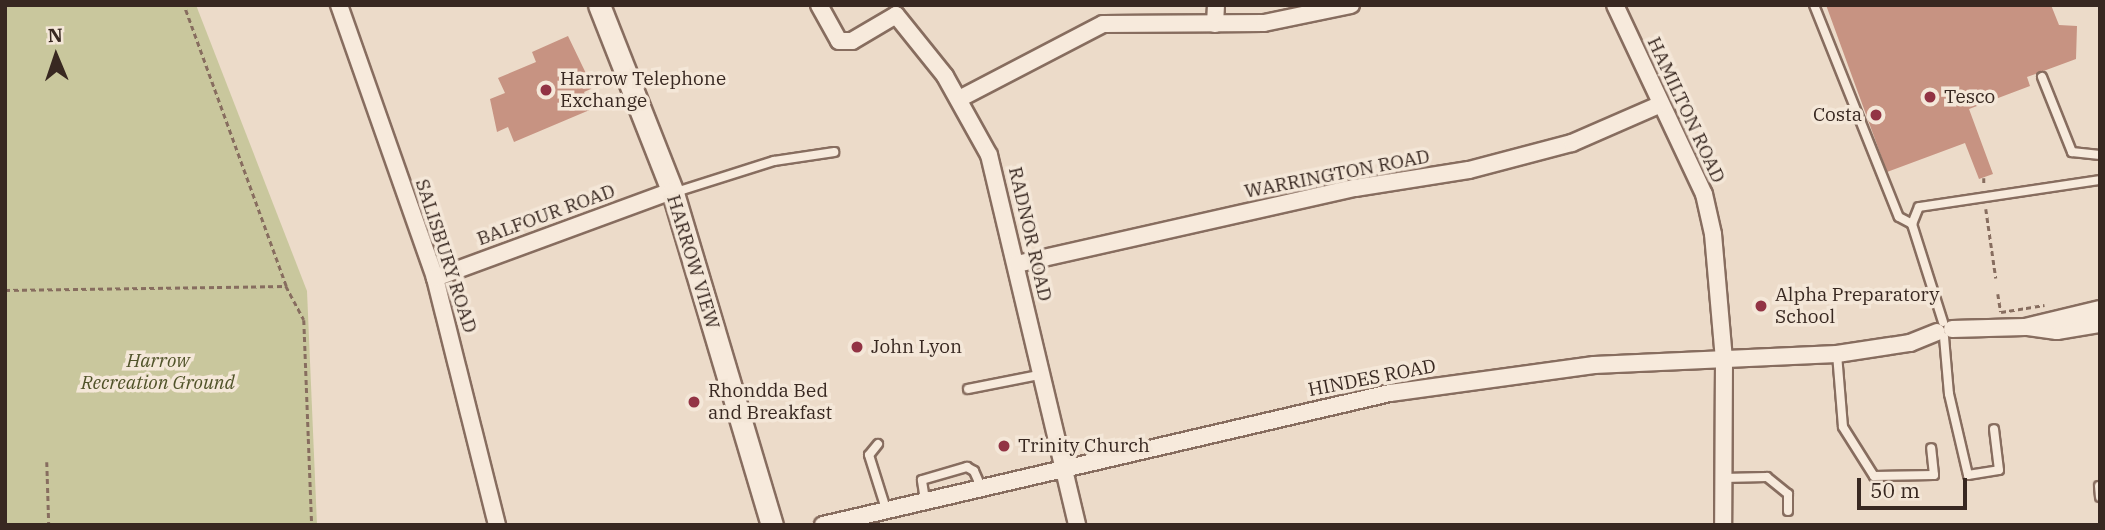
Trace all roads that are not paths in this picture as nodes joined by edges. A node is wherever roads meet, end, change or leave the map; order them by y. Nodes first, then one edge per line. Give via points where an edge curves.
1 (339, 5) edge
2 (599, 5) edge
3 (818, 5) edge
4 (1216, 5) edge
5 (1351, 5) edge
6 (1615, 5) edge
7 (1814, 5) edge
8 (903, 10) edge
9 (1215, 24) junction
10 (2042, 77) dead end
11 (959, 99) junction
12 (1659, 105) junction
13 (834, 152) dead end
14 (2100, 155) edge
15 (2100, 180) edge
16 (673, 192) junction
17 (1912, 224) junction
18 (1017, 264) junction
19 (435, 278) junction
20 (2100, 309) edge
21 (2100, 324) edge
22 (2025, 327) junction
23 (1944, 330) junction
24 (1837, 354) junction
25 (1724, 361) junction
26 (1039, 375) junction
27 (968, 389) dead end
28 (1994, 429) dead end
29 (878, 444) dead end
30 (1931, 448) dead end
31 (1064, 468) junction
32 (1723, 478) junction
33 (2099, 486) edge
34 (981, 487) junction
35 (2100, 497) edge
36 (925, 500) junction
37 (886, 509) junction
38 (1788, 511) dead end
39 (497, 525) edge
40 (772, 525) edge
41 (823, 525) edge
42 (1077, 525) edge
43 (1723, 525) edge

1 - 19 street, SALISBURY ROAD
2 - 16 street, HARROW VIEW
3 - 8 street, RADNOR ROAD via 839,41 852,41
4 - 9 street
5 - 9 street via 1264,23
6 - 12 street, HAMILTON ROAD
7 - 17 lane via 1894,207
8 - 11 street, RADNOR ROAD
9 - 11 street via 1103,24
10 - 14 lane via 2072,152
11 - 18 street, RADNOR ROAD via 989,155
12 - 18 street, WARRINGTON ROAD via 1572,143 1469,170 1354,188
12 - 25 street, HAMILTON ROAD via 1704,194 1718,269
13 - 16 lane via 774,161
15 - 17 lane via 1919,207
16 - 19 street, BALFOUR ROAD
16 - 40 street, HARROW VIEW
17 - 23 lane
18 - 26 street, RADNOR ROAD
19 - 39 street, SALISBURY ROAD
20 - 22 street, HINDES ROAD
21 - 22 street, HINDES ROAD via 2057,331
22 - 23 street, HINDES ROAD
23 - 24 street, HINDES ROAD via 1910,343
23 - 28 lane via 1948,394 1968,475 1998,470
24 - 25 street, HINDES ROAD
24 - 30 lane via 1843,427 1874,476 1934,475
25 - 31 street, HINDES ROAD via 1594,365 1390,393
25 - 32 street, HAMILTON ROAD
26 - 27 lane
26 - 31 street, RADNOR ROAD
29 - 37 lane via 869,455
31 - 34 street, HINDES ROAD
31 - 42 street, RADNOR ROAD
32 - 38 lane via 1767,477 1788,494
32 - 43 street, HAMILTON ROAD
33 - 35 lane
34 - 36 street, HINDES ROAD
34 - 36 lane via 967,467 922,480
36 - 37 street, HINDES ROAD
37 - 41 street, HINDES ROAD

